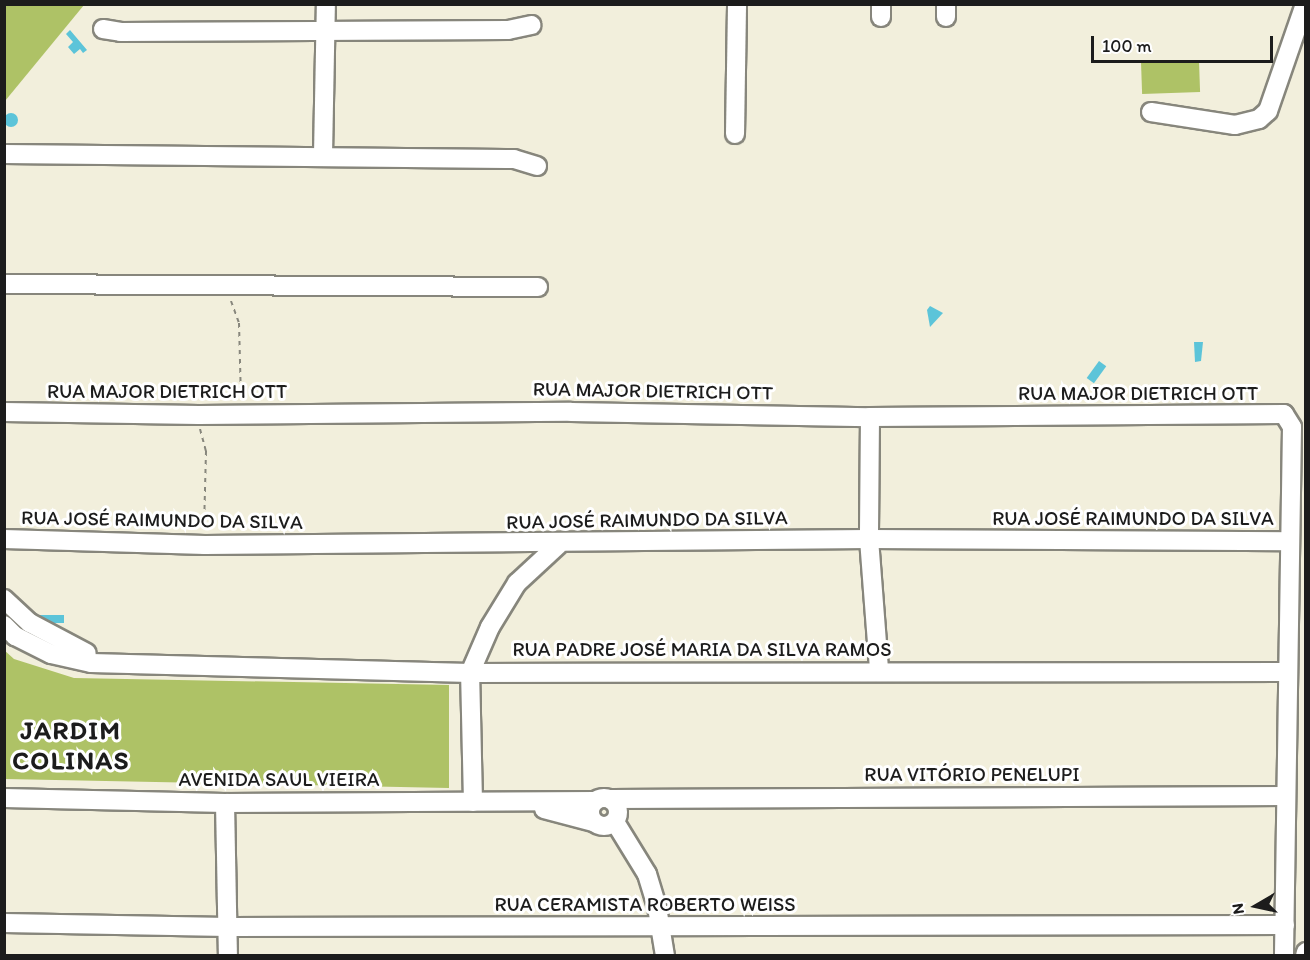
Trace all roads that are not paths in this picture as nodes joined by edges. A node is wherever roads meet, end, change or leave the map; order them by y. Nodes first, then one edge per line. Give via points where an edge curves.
1 (326, 4) edge
2 (737, 4) edge
3 (1305, 4) edge
4 (531, 25) dead end
5 (103, 29) dead end
6 (326, 29) junction
7 (1150, 112) dead end
8 (735, 134) dead end
9 (4, 154) edge
10 (323, 156) junction
11 (537, 166) dead end
12 (4, 284) edge
13 (538, 287) dead end
14 (4, 412) edge
15 (870, 417) junction
16 (4, 539) edge
17 (869, 539) junction
18 (1290, 541) junction
19 (558, 545) junction
20 (4, 598) edge
21 (4, 625) edge
22 (117, 664) junction
23 (879, 670) junction
24 (1287, 672) junction
25 (470, 673) junction
26 (4, 792) edge
27 (1286, 796) junction
28 (4, 798) edge
29 (36, 798) junction
30 (225, 802) junction
31 (473, 802) junction
32 (606, 814) junction
33 (4, 923) edge
34 (1285, 925) junction
35 (228, 927) junction
36 (660, 927) junction
37 (228, 956) edge
38 (664, 956) edge
39 (1284, 956) edge

1 - 6 street
2 - 8 street
3 - 7 street via 1268,111 1259,119 1235,125
4 - 6 street via 508,30
5 - 6 street
6 - 10 street
9 - 10 street
10 - 11 street via 513,159
12 - 13 street
14 - 15 street, RUA MAJOR DIETRICH OTT via 572,412
15 - 17 street
15 - 18 street, RUA MAJOR DIETRICH OTT via 1284,414 1292,427
16 - 19 street, RUA JOSÉ RAIMUNDO DA SILVA via 205,545
17 - 18 street, RUA JOSÉ RAIMUNDO DA SILVA
17 - 19 street, RUA JOSÉ RAIMUNDO DA SILVA
17 - 23 street
18 - 24 street
19 - 25 street via 530,568 503,603
20 - 22 street via 30,623 60,641
21 - 22 street, RUA PADRE JOSÉ MARIA DA SILVA RAMOS via 15,636 51,654
22 - 25 street, RUA PADRE JOSÉ MARIA DA SILVA RAMOS
23 - 24 street, RUA PADRE JOSÉ MARIA DA SILVA RAMOS
23 - 25 street, RUA PADRE JOSÉ MARIA DA SILVA RAMOS
24 - 27 street
25 - 31 street
26 - 29 street, AVENIDA SAUL VIEIRA
27 - 32 street, RUA VITÓRIO PENELUPI via 658,796
27 - 34 street
28 - 29 street, AVENIDA SAUL VIEIRA
29 - 30 street, AVENIDA SAUL VIEIRA
30 - 31 street, AVENIDA SAUL VIEIRA
30 - 35 street
31 - 32 street, AVENIDA SAUL VIEIRA
32 - 36 street via 634,851 650,882
33 - 35 street, RUA CERAMISTA ROBERTO WEISS
34 - 36 street, RUA CERAMISTA ROBERTO WEISS
34 - 39 street
35 - 36 street, RUA CERAMISTA ROBERTO WEISS
35 - 37 street
36 - 38 street

